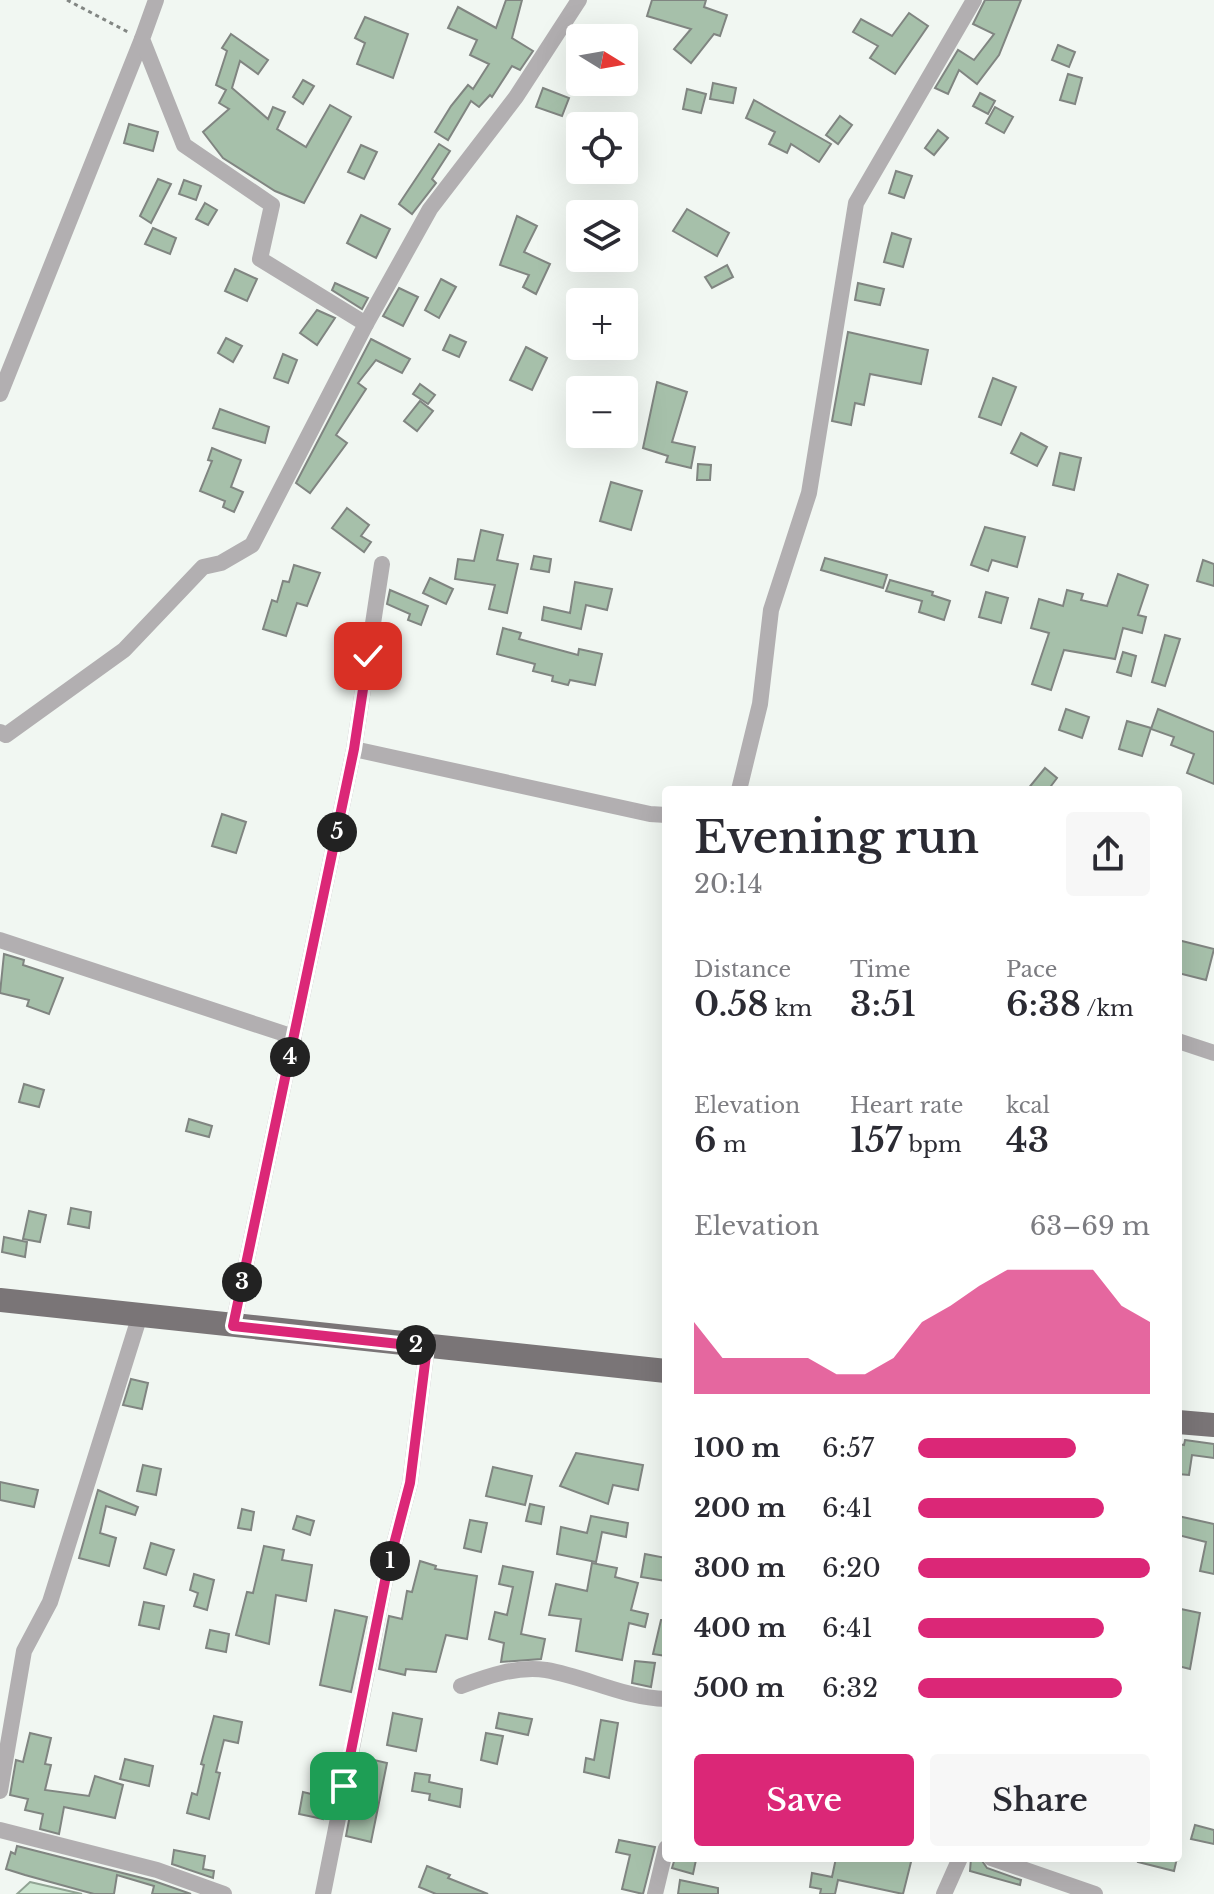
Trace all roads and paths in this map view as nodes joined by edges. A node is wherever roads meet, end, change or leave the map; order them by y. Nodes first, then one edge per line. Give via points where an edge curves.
1 (67, 0) edge
2 (156, 0) edge
3 (579, 0) edge
4 (974, 0) edge
5 (142, 39) junction
6 (366, 324) junction
7 (0, 394) edge
8 (382, 564) dead end
9 (0, 732) edge
10 (354, 749) junction
11 (740, 786) edge
12 (662, 815) edge
13 (0, 940) edge
14 (294, 1037) junction
15 (1182, 1042) edge
16 (1214, 1053) edge
17 (0, 1300) edge
18 (140, 1315) junction
19 (233, 1326) junction
20 (427, 1347) junction
21 (662, 1371) edge
22 (1182, 1422) edge
23 (1214, 1425) edge
24 (461, 1686) dead end
25 (662, 1699) edge
26 (0, 1791) edge
27 (0, 1830) edge
28 (663, 1862) edge
29 (958, 1862) edge
30 (1003, 1862) edge
31 (224, 1894) edge
32 (323, 1894) edge
33 (655, 1894) edge
34 (944, 1894) edge
35 (1095, 1894) edge

1 - 5 path
2 - 5 street
3 - 6 street via 516,97 430,209
4 - 11 street via 856,203 809,493 771,610 760,704
5 - 6 street via 184,145 272,205 260,259
5 - 7 street
6 - 9 street via 252,545 203,567 124,650 6,735
8 - 10 street
10 - 12 street
10 - 14 street
13 - 14 street
14 - 19 street
15 - 16 street
17 - 18 main road
18 - 19 main road
18 - 26 street via 50,1602 24,1651
19 - 20 main road
20 - 21 main road
20 - 32 street via 410,1483 387,1571
22 - 23 main road
24 - 25 street via 530,1669
27 - 31 street via 157,1870
28 - 33 street
29 - 34 street
30 - 35 street

